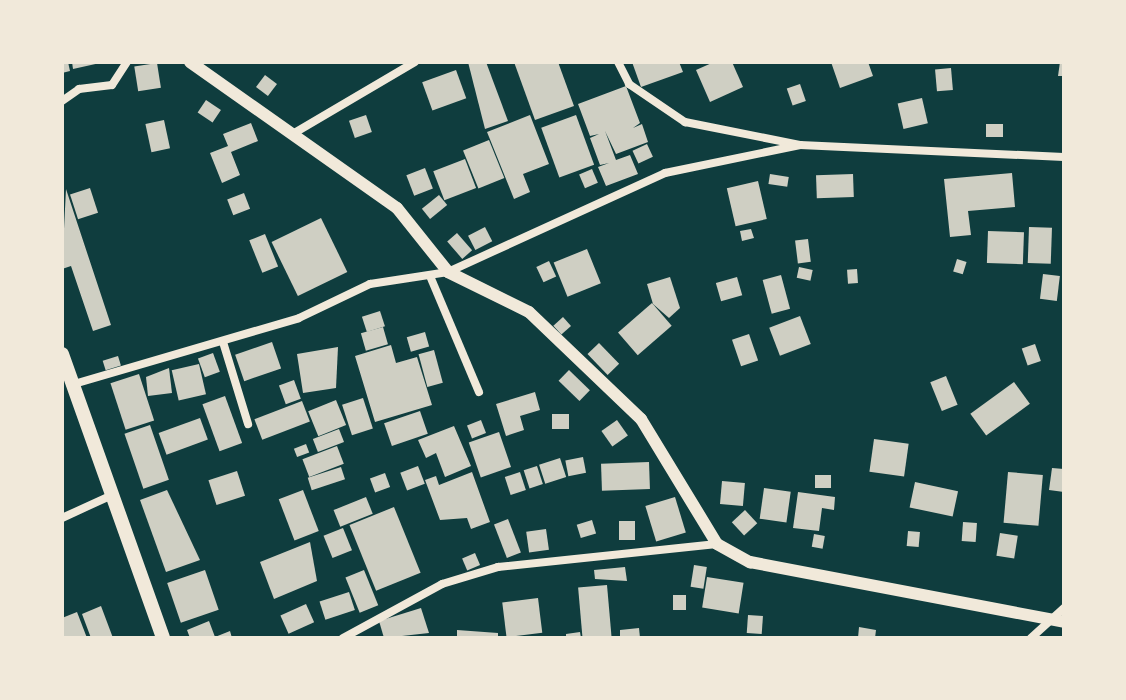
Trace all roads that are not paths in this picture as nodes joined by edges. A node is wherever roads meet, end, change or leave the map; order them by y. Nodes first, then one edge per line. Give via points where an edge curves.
1 (127, 62) edge
2 (190, 62) edge
3 (415, 62) edge
4 (618, 62) edge
5 (62, 101) edge
6 (296, 132) junction
7 (800, 145) junction
8 (1064, 157) edge
9 (448, 272) junction
10 (430, 276) junction
11 (223, 342) junction
12 (62, 354) edge
13 (74, 384) junction
14 (479, 392) dead end
15 (248, 424) dead end
16 (113, 494) junction
17 (62, 518) edge
18 (717, 544) junction
19 (1064, 608) edge
20 (1059, 621) edge
21 (163, 638) edge
22 (343, 638) edge
23 (1031, 638) edge

1 - 5 street via 112,85 79,89
2 - 6 street
3 - 6 street
4 - 7 street via 629,84 685,122
6 - 9 street via 397,208
7 - 8 street
7 - 9 street via 665,173
9 - 10 street
9 - 18 street via 529,312 641,419
10 - 11 street via 370,284 299,318
10 - 14 street
11 - 13 street
11 - 15 street
12 - 13 main road
13 - 16 main road
16 - 17 street
16 - 21 main road
18 - 20 street via 750,562
18 - 22 street via 498,567 442,584
19 - 20 street
20 - 23 street

